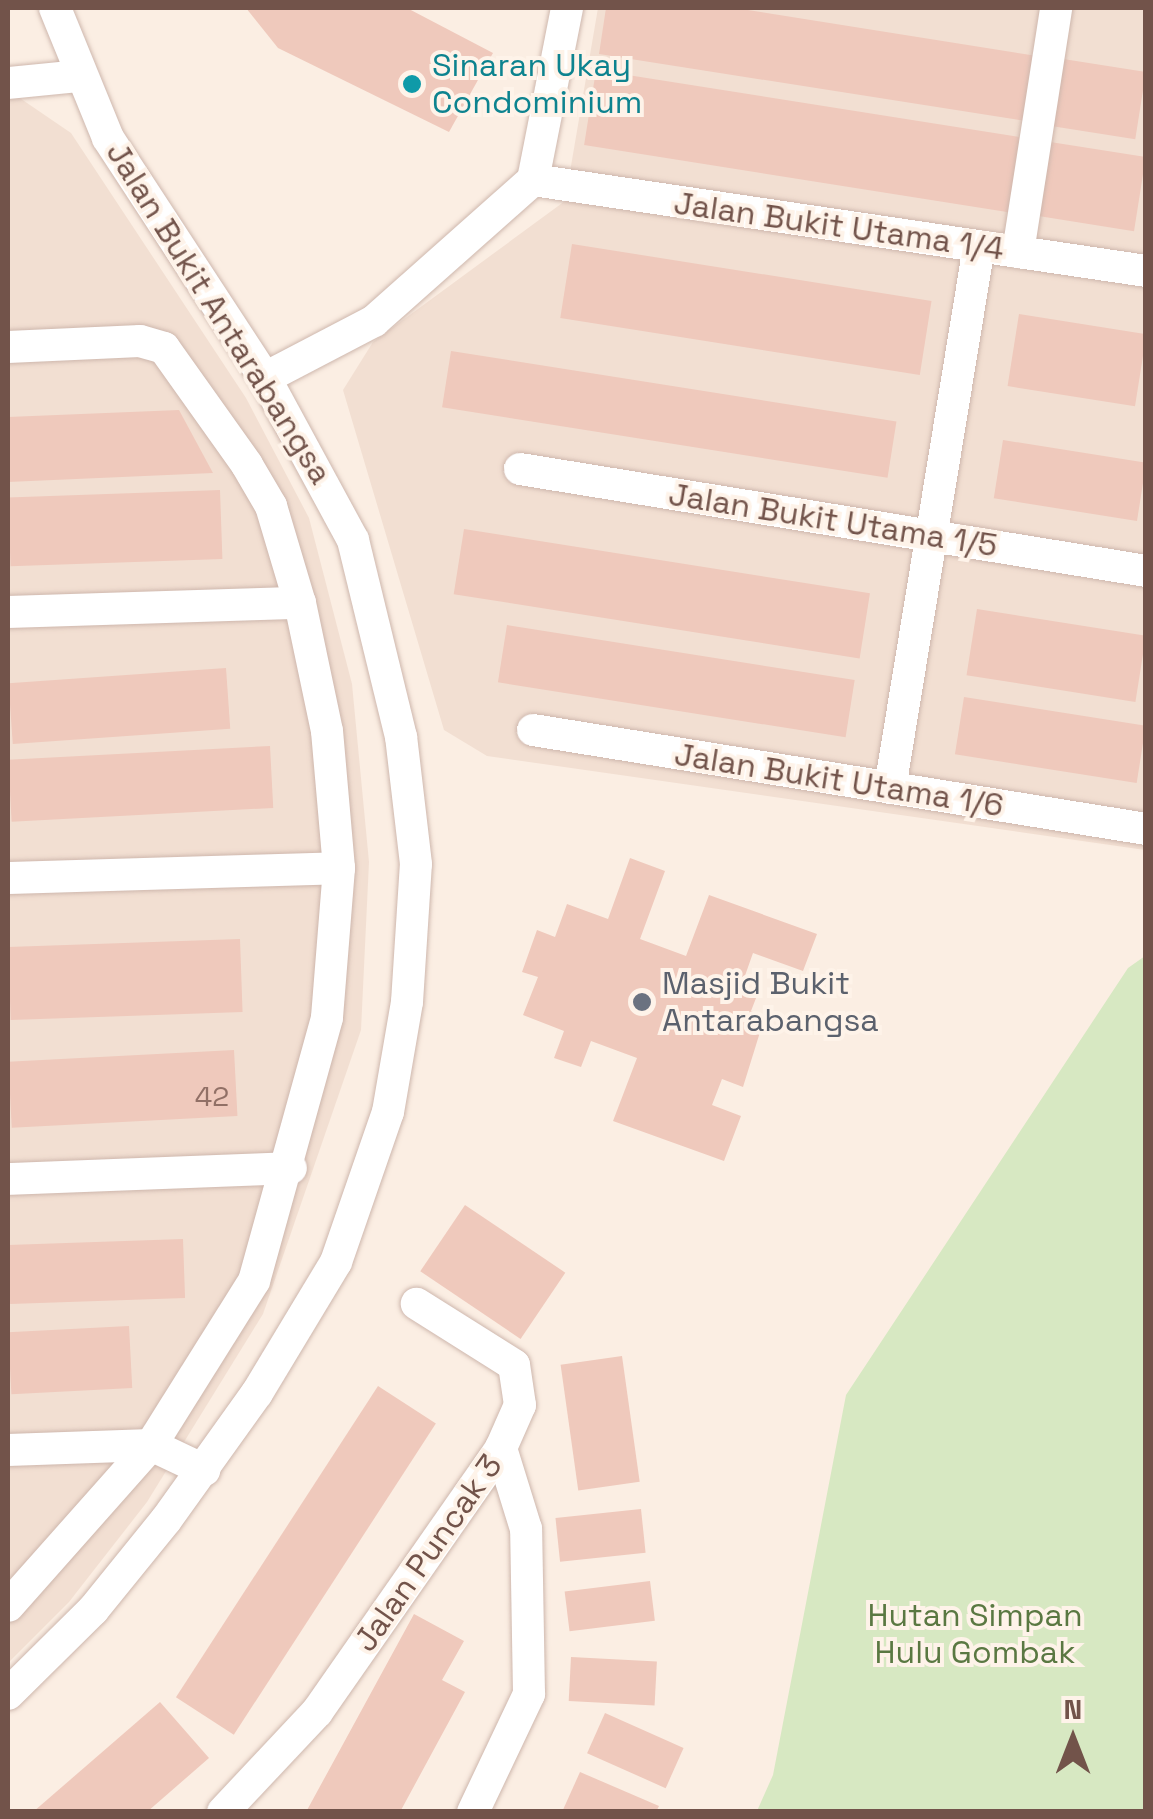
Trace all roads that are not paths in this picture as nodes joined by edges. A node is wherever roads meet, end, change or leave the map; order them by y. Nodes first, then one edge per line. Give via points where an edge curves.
1 (54, 8) edge
2 (566, 8) edge
3 (1056, 8) edge
4 (80, 76) junction
5 (8, 83) edge
6 (533, 180) junction
7 (979, 246) junction
8 (1018, 252) junction
9 (1146, 272) edge
10 (8, 347) edge
11 (265, 378) junction
12 (520, 470) dead end
13 (931, 536) junction
14 (1146, 571) edge
15 (300, 602) junction
16 (8, 612) edge
17 (533, 730) dead end
18 (890, 788) junction
19 (1146, 830) edge
20 (339, 868) junction
21 (8, 878) edge
22 (291, 1168) junction
23 (8, 1179) edge
24 (417, 1304) dead end
25 (151, 1445) junction
26 (501, 1448) junction
27 (8, 1450) edge
28 (204, 1470) junction
29 (8, 1606) edge
30 (8, 1694) edge
31 (223, 1812) edge
32 (473, 1812) edge

1 - 4 street, Jalan Bukit Antarabangsa
2 - 6 street
3 - 8 street
4 - 5 street
4 - 11 street, Jalan Bukit Antarabangsa via 150,208
6 - 7 street, Jalan Bukit Utama 1/4
6 - 11 street via 374,321
7 - 8 street, Jalan Bukit Utama 1/4
7 - 13 street
8 - 9 street, Jalan Bukit Utama 1/4
10 - 15 street via 140,341 164,348 271,506
11 - 28 street, Jalan Bukit Antarabangsa via 335,500 368,582 401,737 416,864 407,1002 366,1183 336,1262
12 - 13 street, Jalan Bukit Utama 1/5
13 - 14 street, Jalan Bukit Utama 1/5
13 - 18 street
15 - 16 street
15 - 20 street via 327,731
17 - 18 street, Jalan Bukit Utama 1/6
18 - 19 street, Jalan Bukit Utama 1/6
20 - 21 street
20 - 22 street via 327,1018
22 - 23 street
22 - 25 street via 254,1281
24 - 26 street, Jalan Puncak 3 via 514,1365 520,1405
25 - 27 street
25 - 28 street
25 - 29 street
26 - 31 street, Jalan Puncak 3 via 317,1712
26 - 32 street via 526,1529 530,1694
28 - 30 street, Jalan Bukit Antarabangsa via 93,1610

